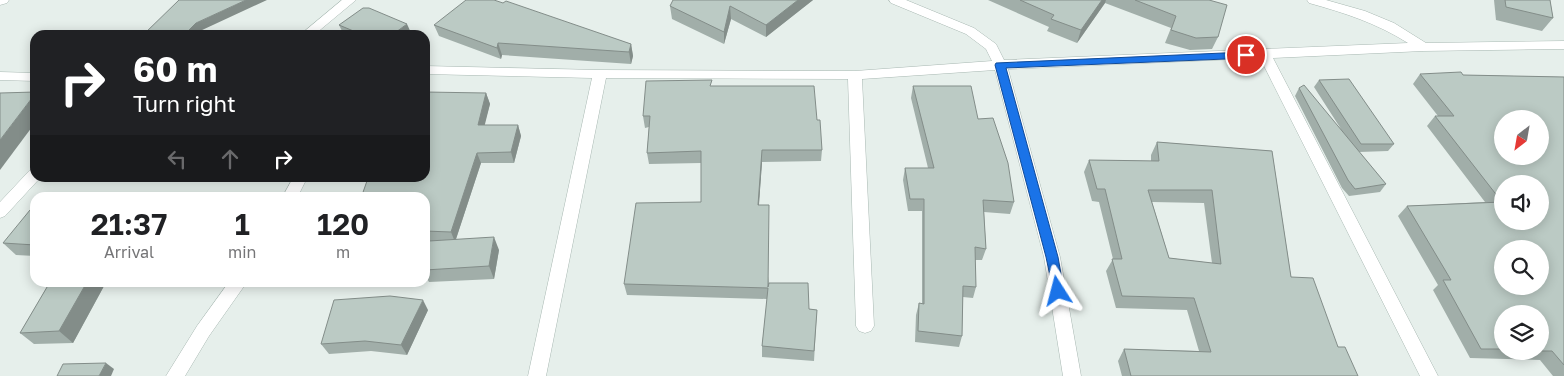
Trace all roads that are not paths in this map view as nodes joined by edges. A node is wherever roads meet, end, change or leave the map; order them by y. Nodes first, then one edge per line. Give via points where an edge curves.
1 (350, 0) edge
2 (895, 0) edge
3 (1313, 0) edge
4 (312, 30) edge
5 (1564, 45) edge
6 (1423, 47) junction
7 (1265, 54) junction
8 (1000, 65) junction
9 (430, 70) edge
10 (600, 74) junction
11 (855, 75) junction
12 (0, 76) edge
13 (30, 77) edge
14 (30, 179) edge
15 (0, 212) edge
16 (235, 287) edge
17 (865, 326) dead end
18 (175, 376) edge
19 (537, 376) edge
20 (1072, 376) edge
21 (1429, 376) edge

1 - 4 street
2 - 8 street via 970,31 991,46
3 - 6 street via 1390,26
5 - 6 street
6 - 7 street
7 - 8 street
7 - 21 street
8 - 11 street
8 - 20 street via 1052,257
9 - 10 street
10 - 11 street
10 - 19 street
11 - 17 street
12 - 13 street
14 - 15 street
16 - 18 street via 203,330

